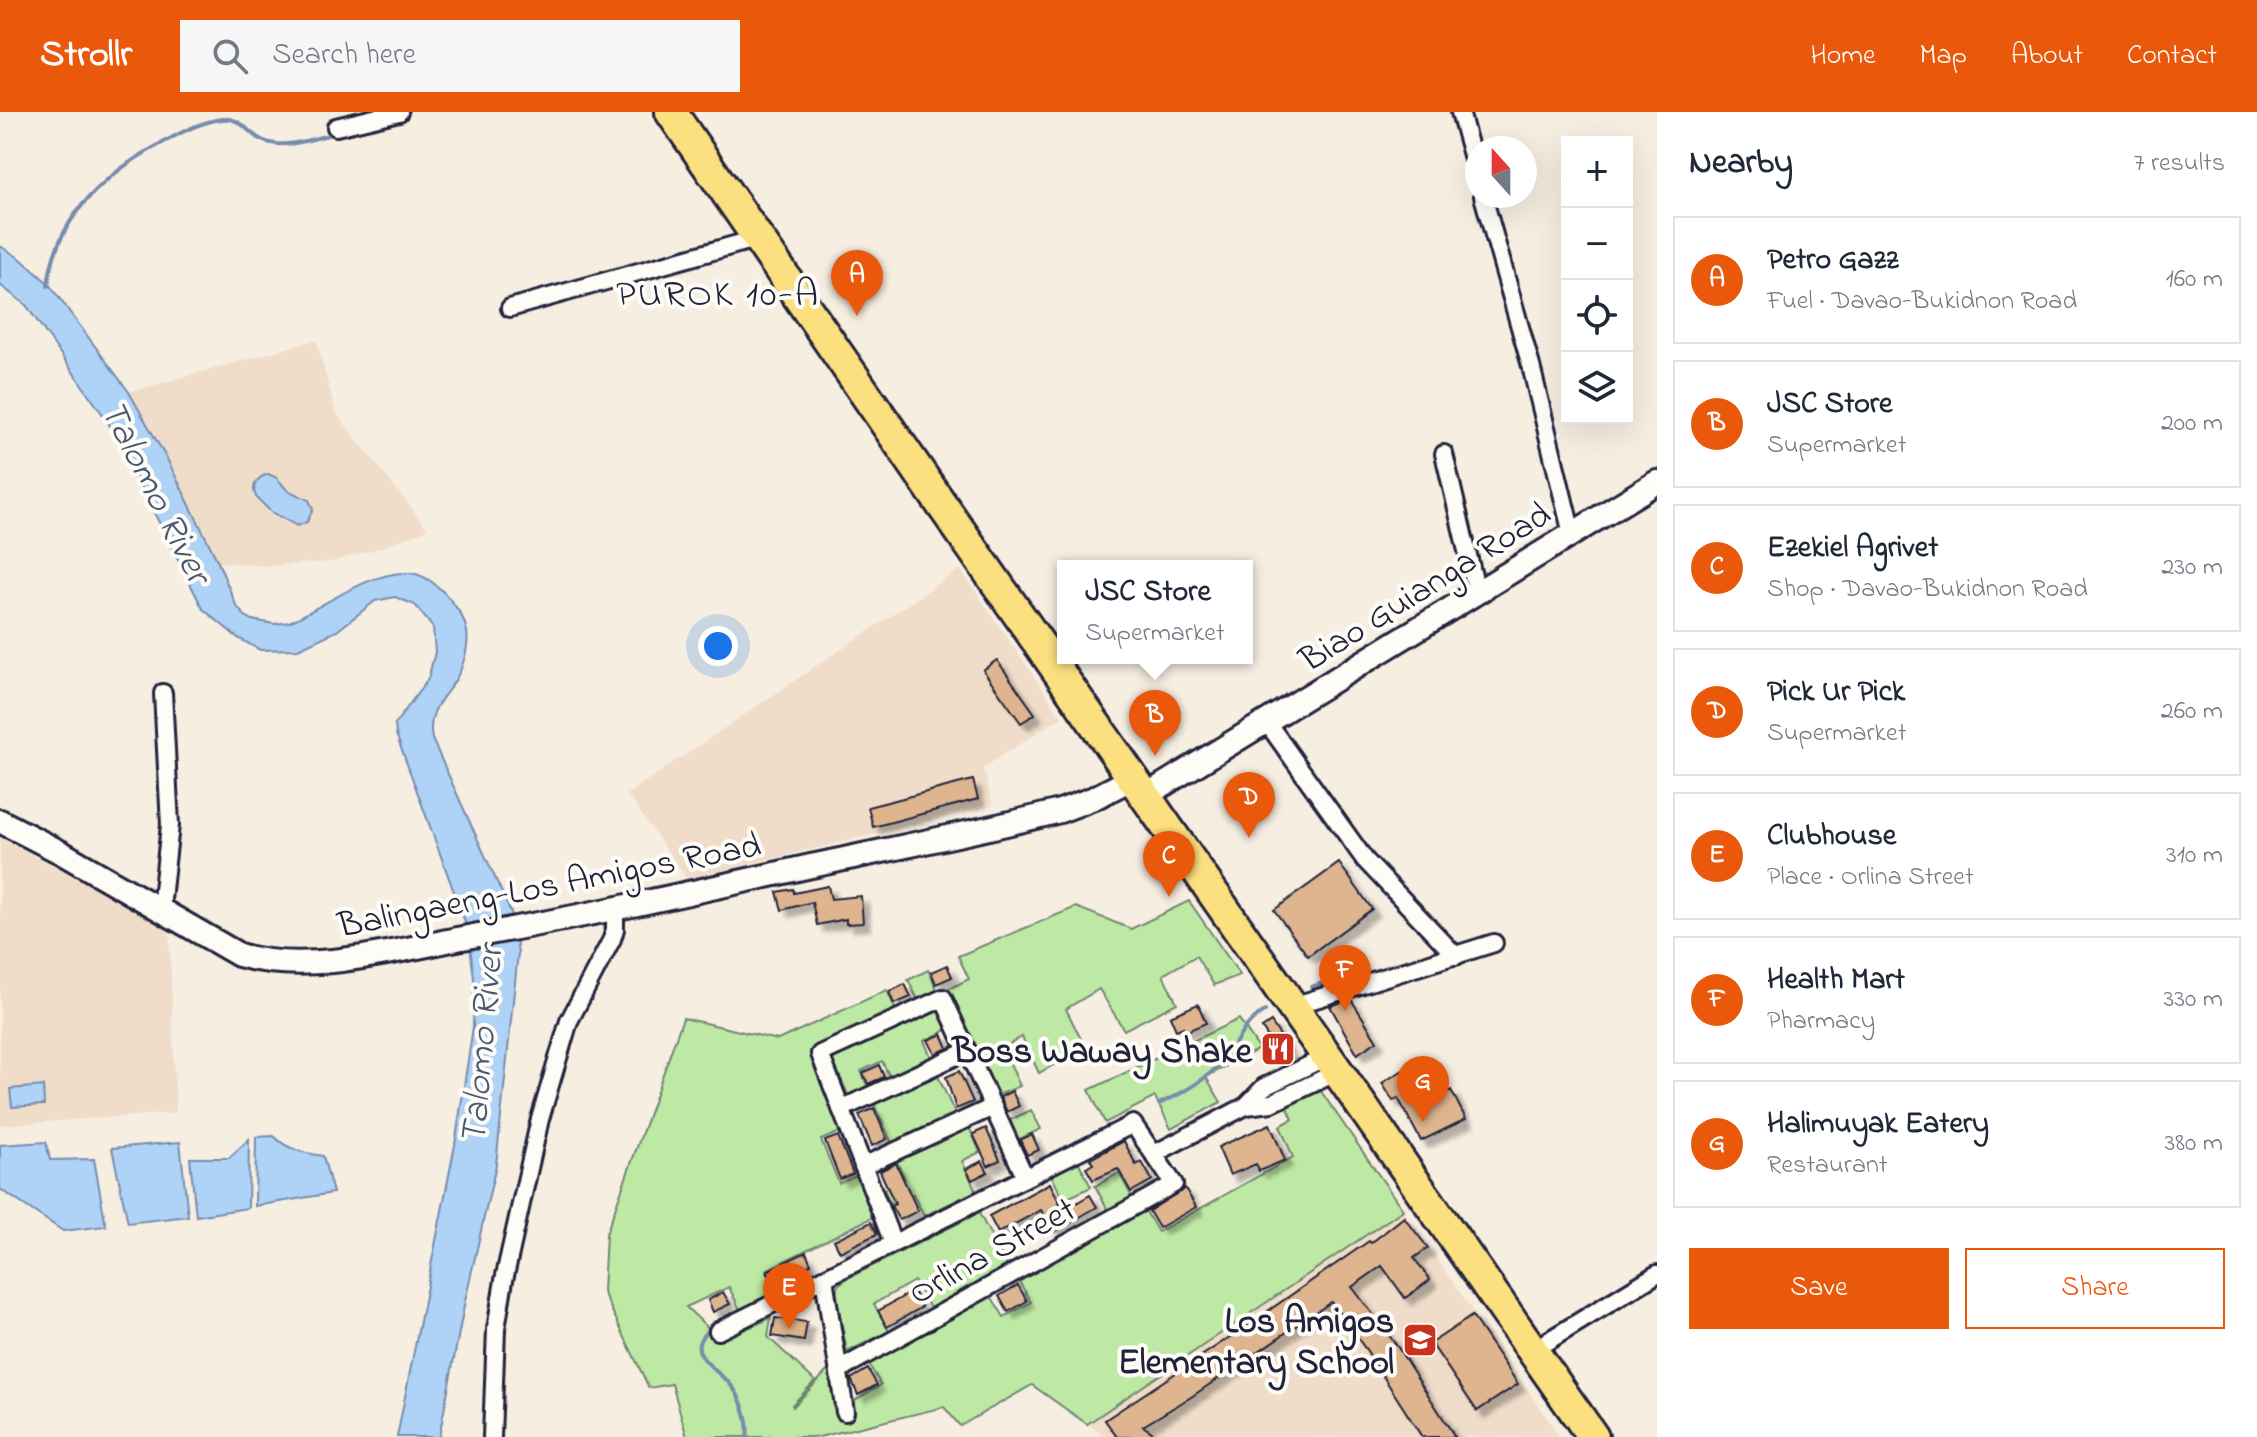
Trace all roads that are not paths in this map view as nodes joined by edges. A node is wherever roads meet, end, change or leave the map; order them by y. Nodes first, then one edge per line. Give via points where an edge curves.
1 (399, 112) edge
2 (671, 112) edge
3 (1460, 112) edge
4 (336, 127) dead end
5 (1467, 136) edge
6 (1486, 208) edge
7 (759, 238) junction
8 (510, 308) dead end
9 (1444, 454) dead end
10 (1657, 482) edge
11 (1572, 534) junction
12 (1477, 593) junction
13 (163, 693) dead end
14 (1266, 721) junction
15 (1139, 787) junction
16 (0, 821) edge
17 (161, 909) junction
18 (615, 910) junction
19 (1494, 943) dead end
20 (1456, 956) junction
21 (1293, 1006) junction
22 (967, 1051) junction
23 (1333, 1063) junction
24 (993, 1107) junction
25 (841, 1109) junction
26 (1154, 1154) junction
27 (863, 1166) junction
28 (1025, 1177) junction
29 (893, 1243) junction
30 (1657, 1274) edge
31 (824, 1278) junction
32 (718, 1331) dead end
33 (1533, 1350) junction
34 (839, 1370) junction
35 (845, 1412) dead end
36 (492, 1437) edge
37 (1593, 1437) edge

1 - 4 street
2 - 7 highway
3 - 5 street
6 - 11 street
7 - 8 street
7 - 15 highway
9 - 12 street
10 - 11 street, Biao Guianga Road
11 - 12 street, Biao Guianga Road
12 - 14 street, Biao Guianga Road
13 - 17 street via 170,825
14 - 15 street, Biao Guianga Road
14 - 20 street via 1365,860
15 - 18 street, Balingaeng-Los Amigos Road via 1060,811
15 - 21 highway
16 - 17 street, Balingaeng-Los Amigos Road
17 - 18 street, Balingaeng-Los Amigos Road via 239,955 285,964 317,963
18 - 36 street via 612,939 569,1021 533,1149 496,1329
19 - 20 street
20 - 21 street
21 - 23 highway
22 - 24 street
22 - 25 street
22 - 25 street via 943,998 820,1054
23 - 26 street via 1272,1103 1246,1106
23 - 33 highway
24 - 27 street
24 - 28 street
25 - 27 street
26 - 28 street via 1133,1124
26 - 34 street, Orlina Street via 1174,1184
27 - 29 street
28 - 29 street
29 - 31 street
30 - 33 street
31 - 32 street
31 - 34 street
33 - 37 highway
34 - 35 street

